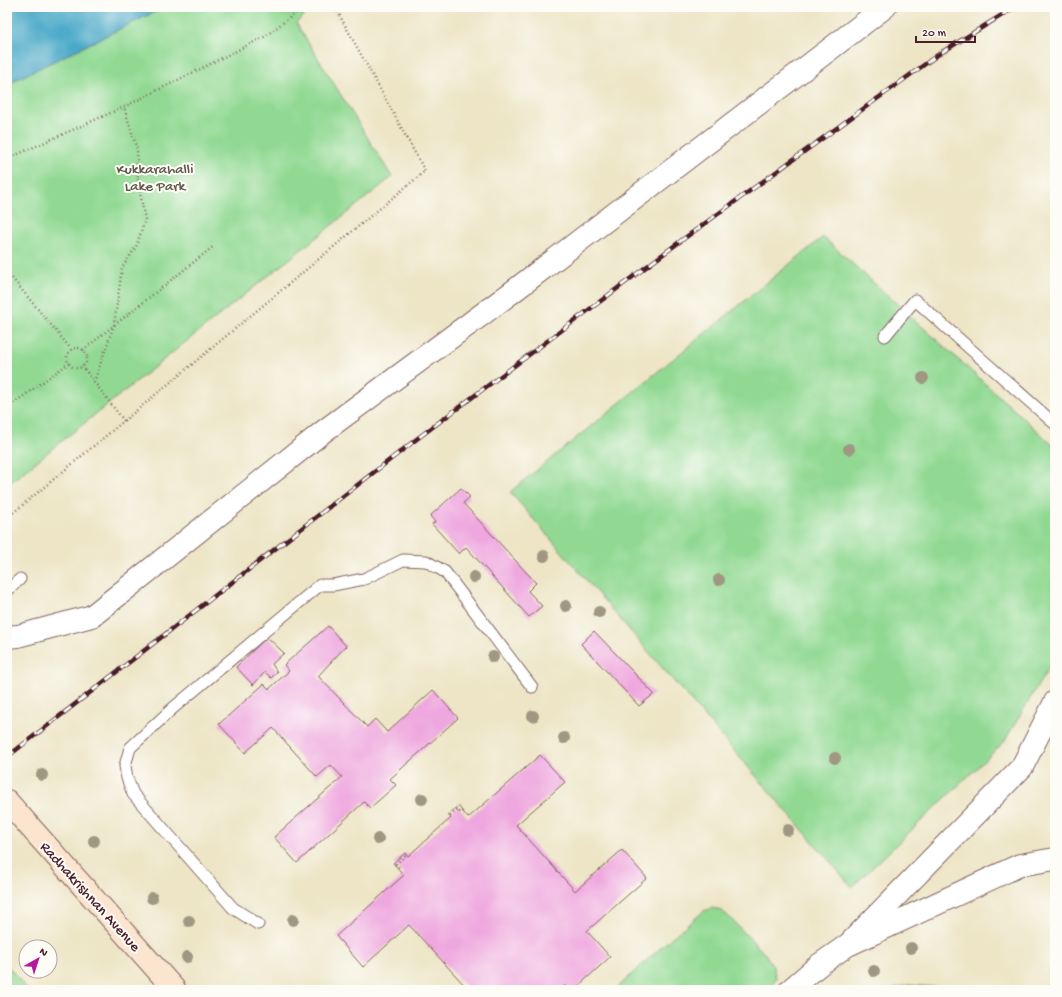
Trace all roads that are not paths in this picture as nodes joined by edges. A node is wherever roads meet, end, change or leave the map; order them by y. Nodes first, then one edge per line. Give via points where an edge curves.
1 (885, 7) edge
2 (885, 336) dead end
3 (1055, 424) edge
4 (20, 579) dead end
5 (7, 591) edge
6 (7, 637) edge
7 (532, 687) dead end
8 (1055, 702) edge
9 (7, 802) edge
10 (1055, 858) edge
11 (258, 924) dead end
12 (850, 944) junction
13 (175, 990) edge
14 (790, 990) edge

1 - 6 street via 512,294 324,431 92,616
2 - 3 lane via 915,300
4 - 5 lane
7 - 11 lane via 445,572 426,561 403,560 364,579 320,585 172,709 130,748 125,766 133,794 233,908
8 - 12 street via 1022,767
9 - 13 main road, Radhakrishnan Avenue
10 - 12 street via 1020,865
12 - 14 street via 819,965

